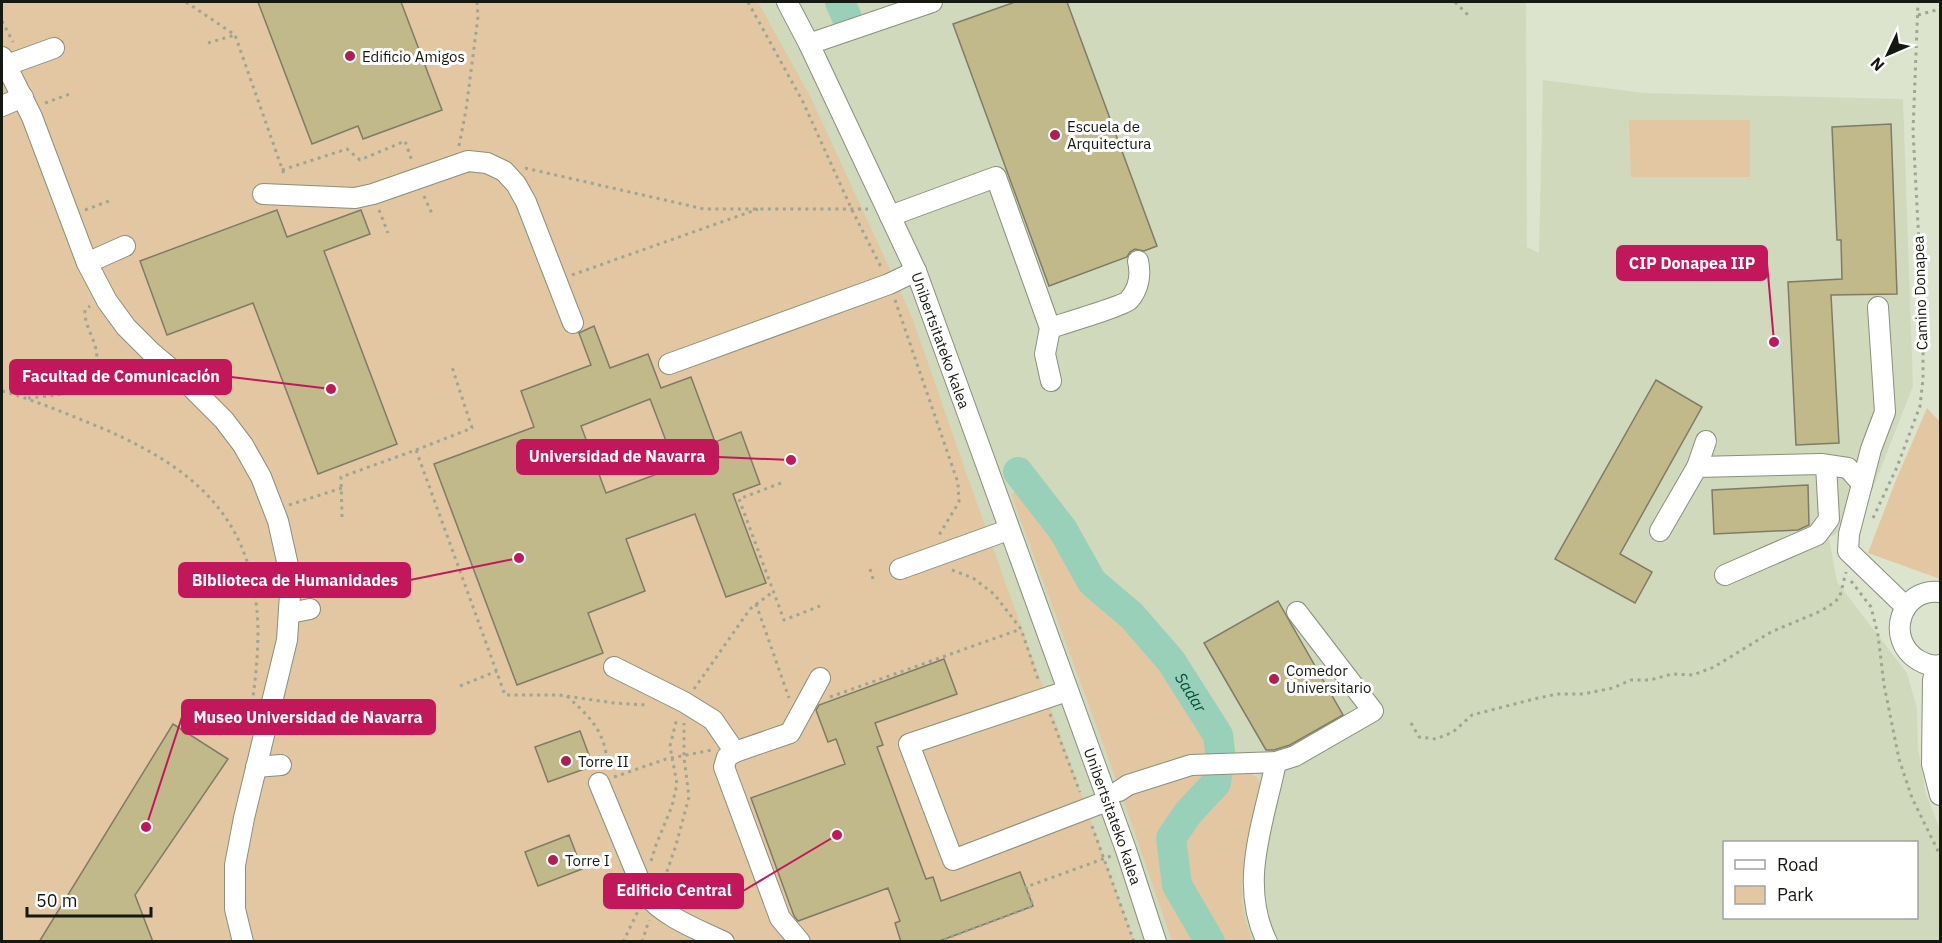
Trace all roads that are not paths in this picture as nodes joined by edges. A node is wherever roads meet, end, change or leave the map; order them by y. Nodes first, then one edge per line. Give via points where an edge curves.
1 (787, 2) edge
2 (932, 2) edge
3 (809, 44) junction
4 (54, 48) dead end
5 (4, 61) edge
6 (23, 98) junction
7 (2, 106) edge
8 (263, 194) dead end
9 (883, 212) junction
10 (125, 246) dead end
11 (1138, 261) dead end
12 (87, 263) junction
13 (916, 271) junction
14 (1878, 307) dead end
15 (573, 323) dead end
16 (1050, 328) junction
17 (669, 364) dead end
18 (1051, 381) dead end
19 (1706, 441) dead end
20 (1826, 465) junction
21 (1698, 467) junction
22 (1862, 484) junction
23 (1008, 530) junction
24 (1660, 531) dead end
25 (900, 569) dead end
26 (1725, 575) dead end
27 (1941, 592) edge
28 (1906, 607) junction
29 (310, 609) dead end
30 (1297, 612) dead end
31 (290, 613) junction
32 (1938, 665) edge
33 (614, 667) dead end
34 (820, 678) dead end
35 (1067, 691) junction
36 (729, 759) junction
37 (1276, 762) junction
38 (281, 765) dead end
39 (256, 767) junction
40 (599, 783) road end
41 (1941, 795) edge
42 (1113, 796) junction
43 (243, 942) edge
44 (724, 942) edge
45 (800, 942) edge
46 (1156, 942) edge
47 (1267, 942) edge

1 - 3 street, Unibertsitateko kalea
2 - 3 street
3 - 9 street, Unibertsitateko kalea
4 - 5 street
5 - 6 street
6 - 7 street
6 - 12 street
8 - 15 street via 355,198 468,161 487,163 504,171 526,202
9 - 13 street, Unibertsitateko kalea
9 - 16 street via 996,177
10 - 12 street
11 - 16 street via 1141,272 1128,301
12 - 31 street via 126,327 224,420 243,445 278,521 291,579
13 - 17 street
13 - 23 street, Unibertsitateko kalea
14 - 22 street via 1886,412
16 - 18 street via 1046,354
19 - 21 street
20 - 21 street
20 - 22 street via 1848,468
20 - 26 street via 1829,519 1817,535
21 - 24 street
22 - 28 street via 1848,551
23 - 25 street
23 - 35 street, Unibertsitateko kalea
27 - 28 street via 1922,594
28 - 32 street via 1900,618 1902,642 1910,655 1926,664
29 - 31 street
30 - 37 street via 1373,711 1296,756
31 - 39 street
32 - 41 street via 1934,680 1932,764
33 - 36 street via 713,720
34 - 36 street via 790,733
35 - 42 street, Unibertsitateko kalea
35 - 42 street, Unibertsitateko kalea via 909,744 953,860
36 - 45 street via 780,918
37 - 42 street via 1191,765 1128,785
37 - 47 street via 1255,854 1253,885
38 - 39 street
39 - 43 street via 235,865 235,909
40 - 44 street via 650,900 668,916
42 - 46 street, Unibertsitateko kalea

